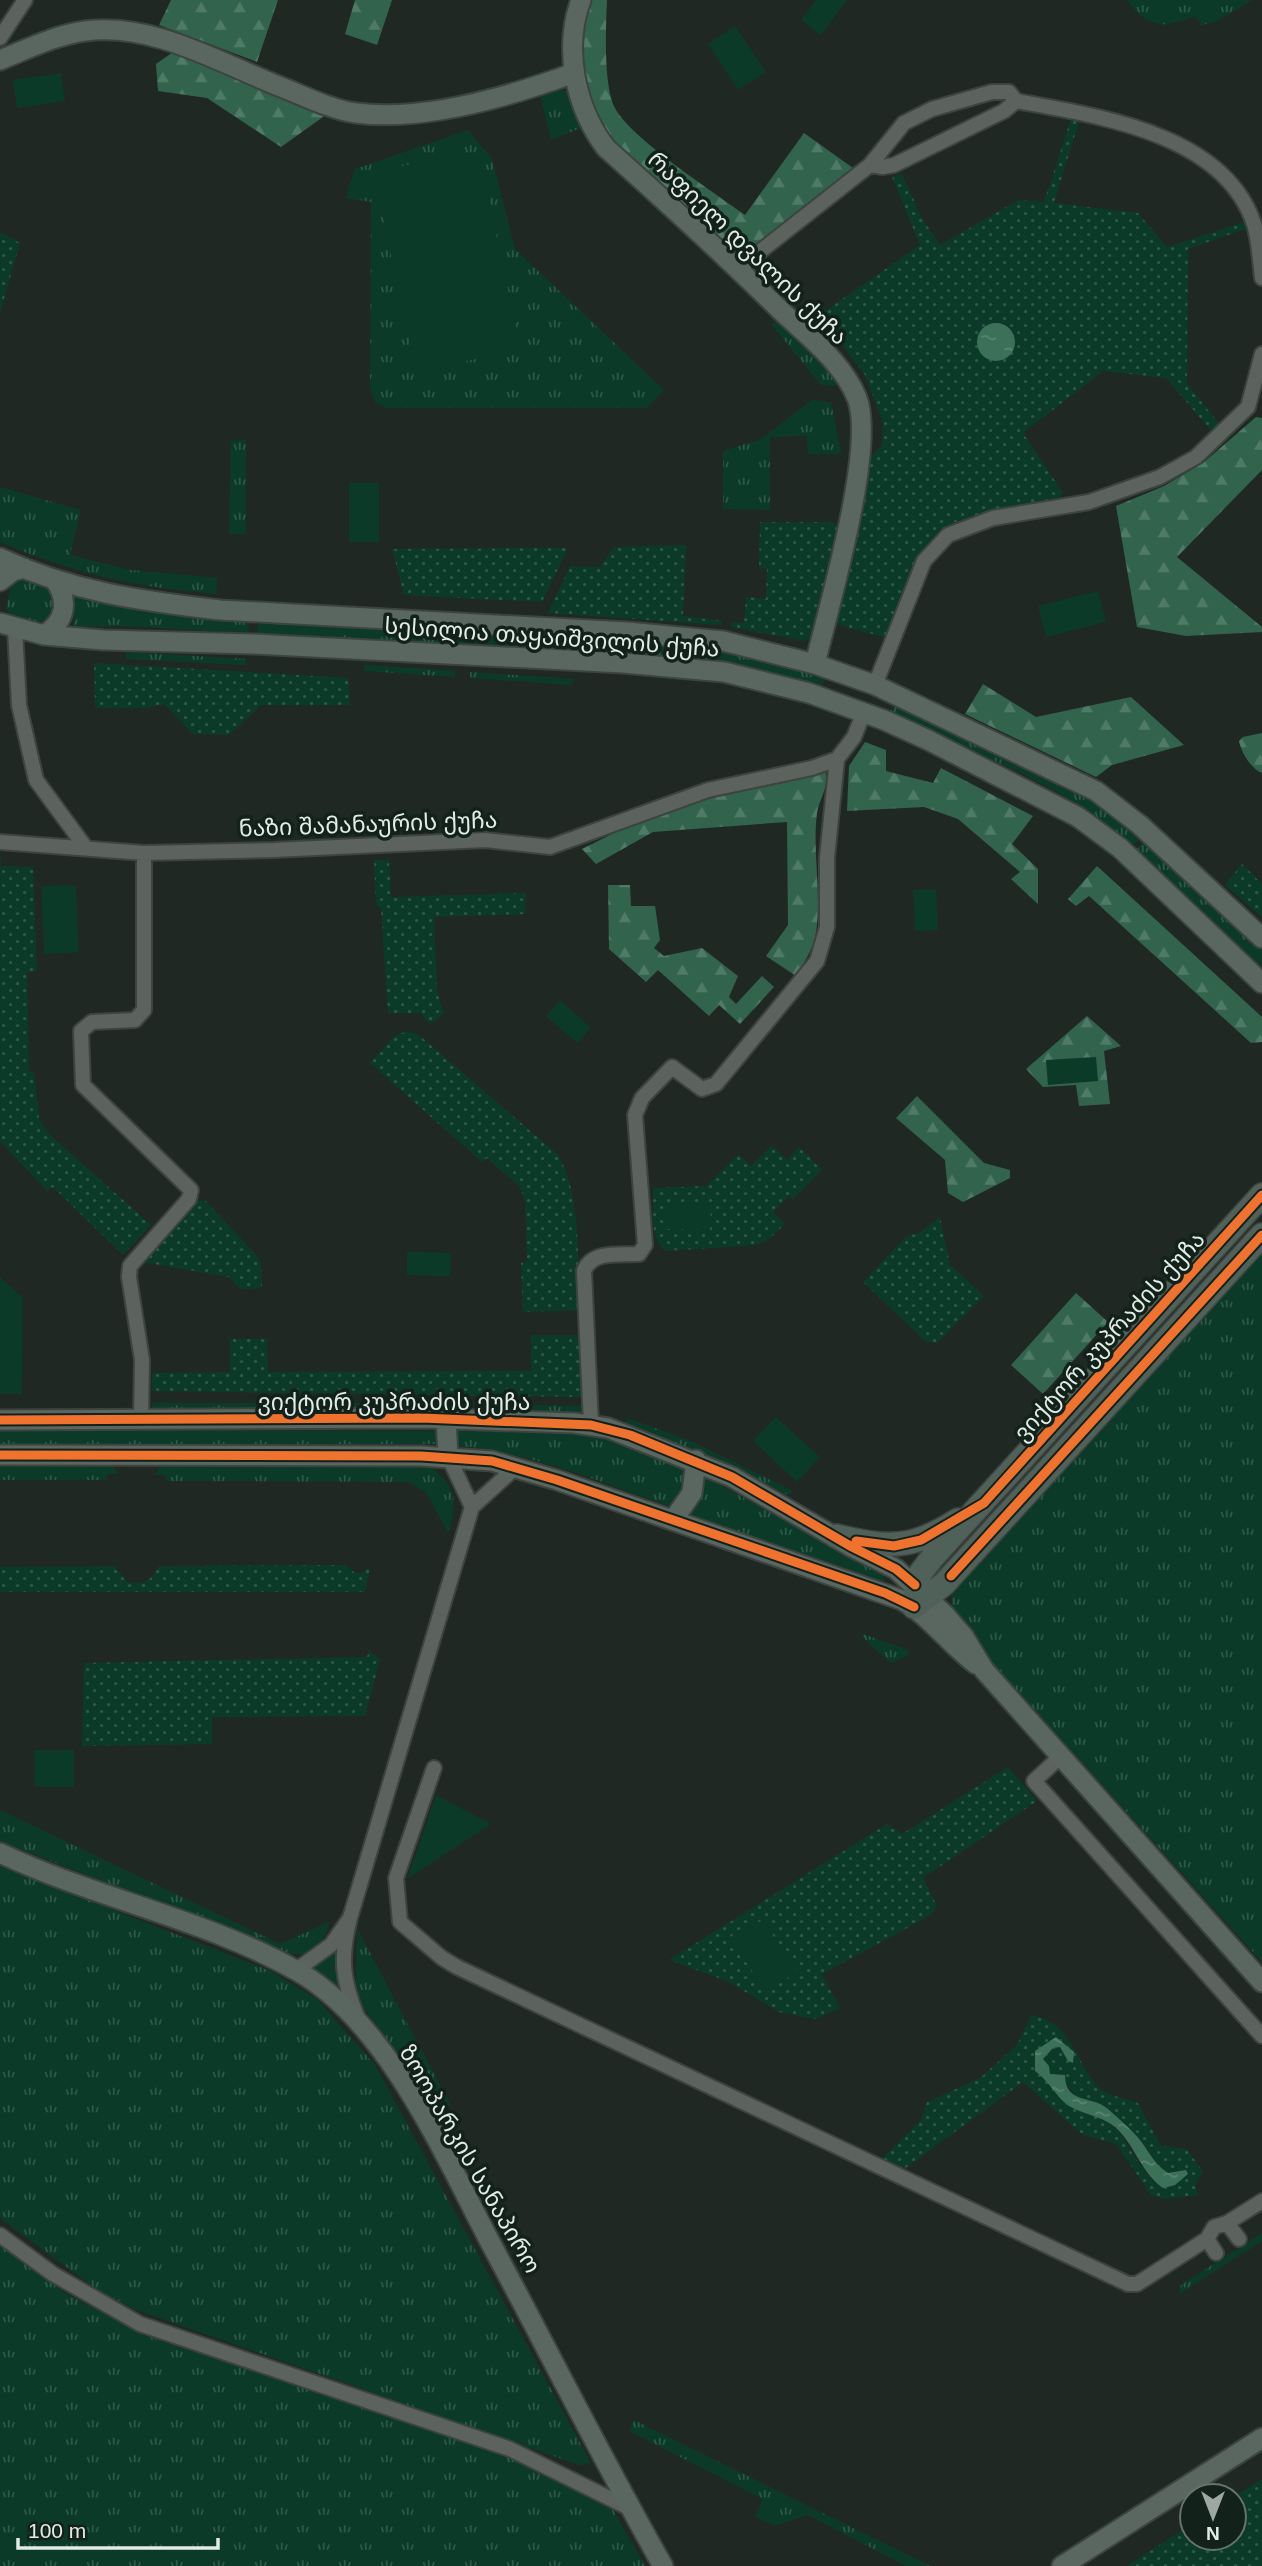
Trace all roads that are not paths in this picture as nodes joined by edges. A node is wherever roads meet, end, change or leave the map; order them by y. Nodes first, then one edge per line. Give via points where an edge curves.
1 (24, 0) edge
2 (581, 0) edge
3 (0, 38) edge
4 (0, 60) edge
5 (574, 74) junction
6 (1016, 101) junction
7 (870, 165) junction
8 (1261, 267) edge
9 (739, 268) junction
10 (1262, 354) edge
11 (0, 558) edge
12 (24, 568) junction
13 (55, 580) junction
14 (0, 581) edge
15 (4, 624) edge
16 (583, 629) junction
17 (628, 632) junction
18 (44, 635) junction
19 (580, 660) junction
20 (623, 663) junction
21 (815, 664) junction
22 (875, 685) junction
23 (901, 697) junction
24 (864, 712) junction
25 (884, 720) junction
26 (837, 760) junction
27 (0, 842) edge
28 (86, 848) junction
29 (144, 853) junction
30 (1262, 938) edge
31 (1262, 983) edge
32 (1262, 1195) edge
33 (1262, 1235) edge
34 (446, 1419) junction
35 (0, 1420) edge
36 (141, 1420) junction
37 (591, 1425) junction
38 (0, 1455) edge
39 (448, 1456) junction
40 (696, 1461) junction
41 (516, 1467) junction
42 (984, 1503) junction
43 (472, 1507) junction
44 (673, 1520) junction
45 (836, 1536) junction
46 (919, 1596) junction
47 (1061, 1756) junction
48 (434, 1768) dead end
49 (0, 1853) edge
50 (350, 1918) junction
51 (295, 1970) junction
52 (1262, 1982) edge
53 (359, 2021) junction
54 (1262, 2036) edge
55 (1262, 2202) edge
56 (1227, 2223) junction
57 (0, 2235) edge
58 (1207, 2239) junction
59 (1238, 2239) dead end
60 (1216, 2253) dead end
61 (1262, 2438) edge
62 (631, 2509) junction
63 (663, 2566) edge
64 (1062, 2566) edge

1 - 3 street
2 - 5 main road, რაფიელ დვალის ქუჩა via 574,20
4 - 5 main road via 84,31 122,30 166,38 355,113 428,111 490,100
5 - 9 main road, რაფიელ დვალის ქუჩა via 592,129 606,148
6 - 7 street via 894,165
6 - 7 street via 1009,92 992,92 924,112 904,123
6 - 8 street via 1143,129 1195,152 1232,186 1254,223
7 - 9 street
9 - 21 main road, რაფიელ დვალის ქუჩა via 828,354 857,399 861,429 858,474
10 - 22 street via 1248,407 1196,457 1160,477 1089,502 993,518 948,536 924,561
11 - 12 main road, სესილია თაყაიშვილის ქუჩა
12 - 13 main road, სესილია თაყაიშვილის ქუჩა
12 - 14 main road
13 - 16 main road, სესილია თაყაიშვილის ქუჩა via 107,595 220,610
13 - 18 main road via 64,608 58,624
15 - 18 main road, სესილია თაყაიშვილის ქუჩა
15 - 28 street via 36,780
16 - 17 main road, სესილია თაყაიშვილის ქუჩა
16 - 19 main road via 589,649
17 - 20 main road via 617,635 610,645 613,656
17 - 21 main road, სესილია თაყაიშვილის ქუჩა via 723,641
18 - 19 main road, სესილია თაყაიშვილის ქუჩა
19 - 20 main road, სესილია თაყაიშვილის ქუჩა
20 - 24 main road, სესილია თაყაიშვილის ქუჩა via 723,672
21 - 22 main road, სესილია თაყაიშვილის ქუჩა
22 - 23 main road, სესილია თაყაიშვილის ქუჩა
22 - 24 main road
23 - 25 main road via 884,704
23 - 30 main road, სესილია თაყაიშვილის ქუჩა via 1096,791 1140,825
24 - 25 main road, სესილია თაყაიშვილის ქუჩა
24 - 26 street via 854,737
25 - 31 main road, სესილია თაყაიშვილის ქუჩა via 1078,817 1120,848
26 - 29 street, ნაზი შამანაურის ქუჩა via 708,790 550,847 485,840
26 - 37 street via 827,858 827,927 817,961 716,1084 702,1090 672,1067 638,1105 645,1245 639,1254 590,1260 584,1271
27 - 28 street, ნაზი შამანაურის ქუჩა
28 - 29 street, ნაზი შამანაურის ქუჩა
29 - 36 street via 144,1010 135,1020 92,1022 81,1031 83,1085 191,1190 189,1199 130,1266 142,1360
32 - 42 main road, ვიქტორ კუპრაძის ქუჩა
33 - 46 main road, ვიქტორ კუპრაძის ქუჩა
34 - 36 main road, ვიქტორ კუპრაძის ქუჩა
34 - 37 main road, ვიქტორ კუპრაძის ქუჩა
34 - 39 main road
35 - 36 main road, ვიქტორ კუპრაძის ქუჩა
37 - 40 main road, ვიქტორ კუპრაძის ქუჩა via 631,1435
38 - 39 main road
39 - 41 main road
39 - 43 street
40 - 44 main road via 692,1493
40 - 45 main road, ვიქტორ კუპრაძის ქუჩა
41 - 43 street
41 - 44 main road
42 - 45 main road via 934,1535 905,1545 883,1546
42 - 46 main road, ვიქტორ კუპრაძის ქუჩა via 932,1558
43 - 50 street
44 - 46 main road via 885,1593
45 - 46 main road, ვიქტორ კუპრაძის ქუჩა via 896,1569
46 - 47 main road via 964,1637 984,1670
47 - 52 main road
47 - 54 street via 1034,1781
48 - 58 street via 396,1878 400,1922 442,1958 1128,2284 1137,2284
49 - 51 main road, ზოოპარკის სანაპირო
50 - 51 street via 331,1945
50 - 53 street via 342,1949 346,1989
51 - 53 main road, ზოოპარკის სანაპირო
53 - 62 main road, ზოოპარკის სანაპირო via 437,2142
55 - 56 street
56 - 58 street via 1213,2227
56 - 59 street
57 - 62 street via 52,2274 141,2324 510,2449
58 - 60 street
61 - 64 main road
62 - 63 main road, ზოოპარკის სანაპირო

